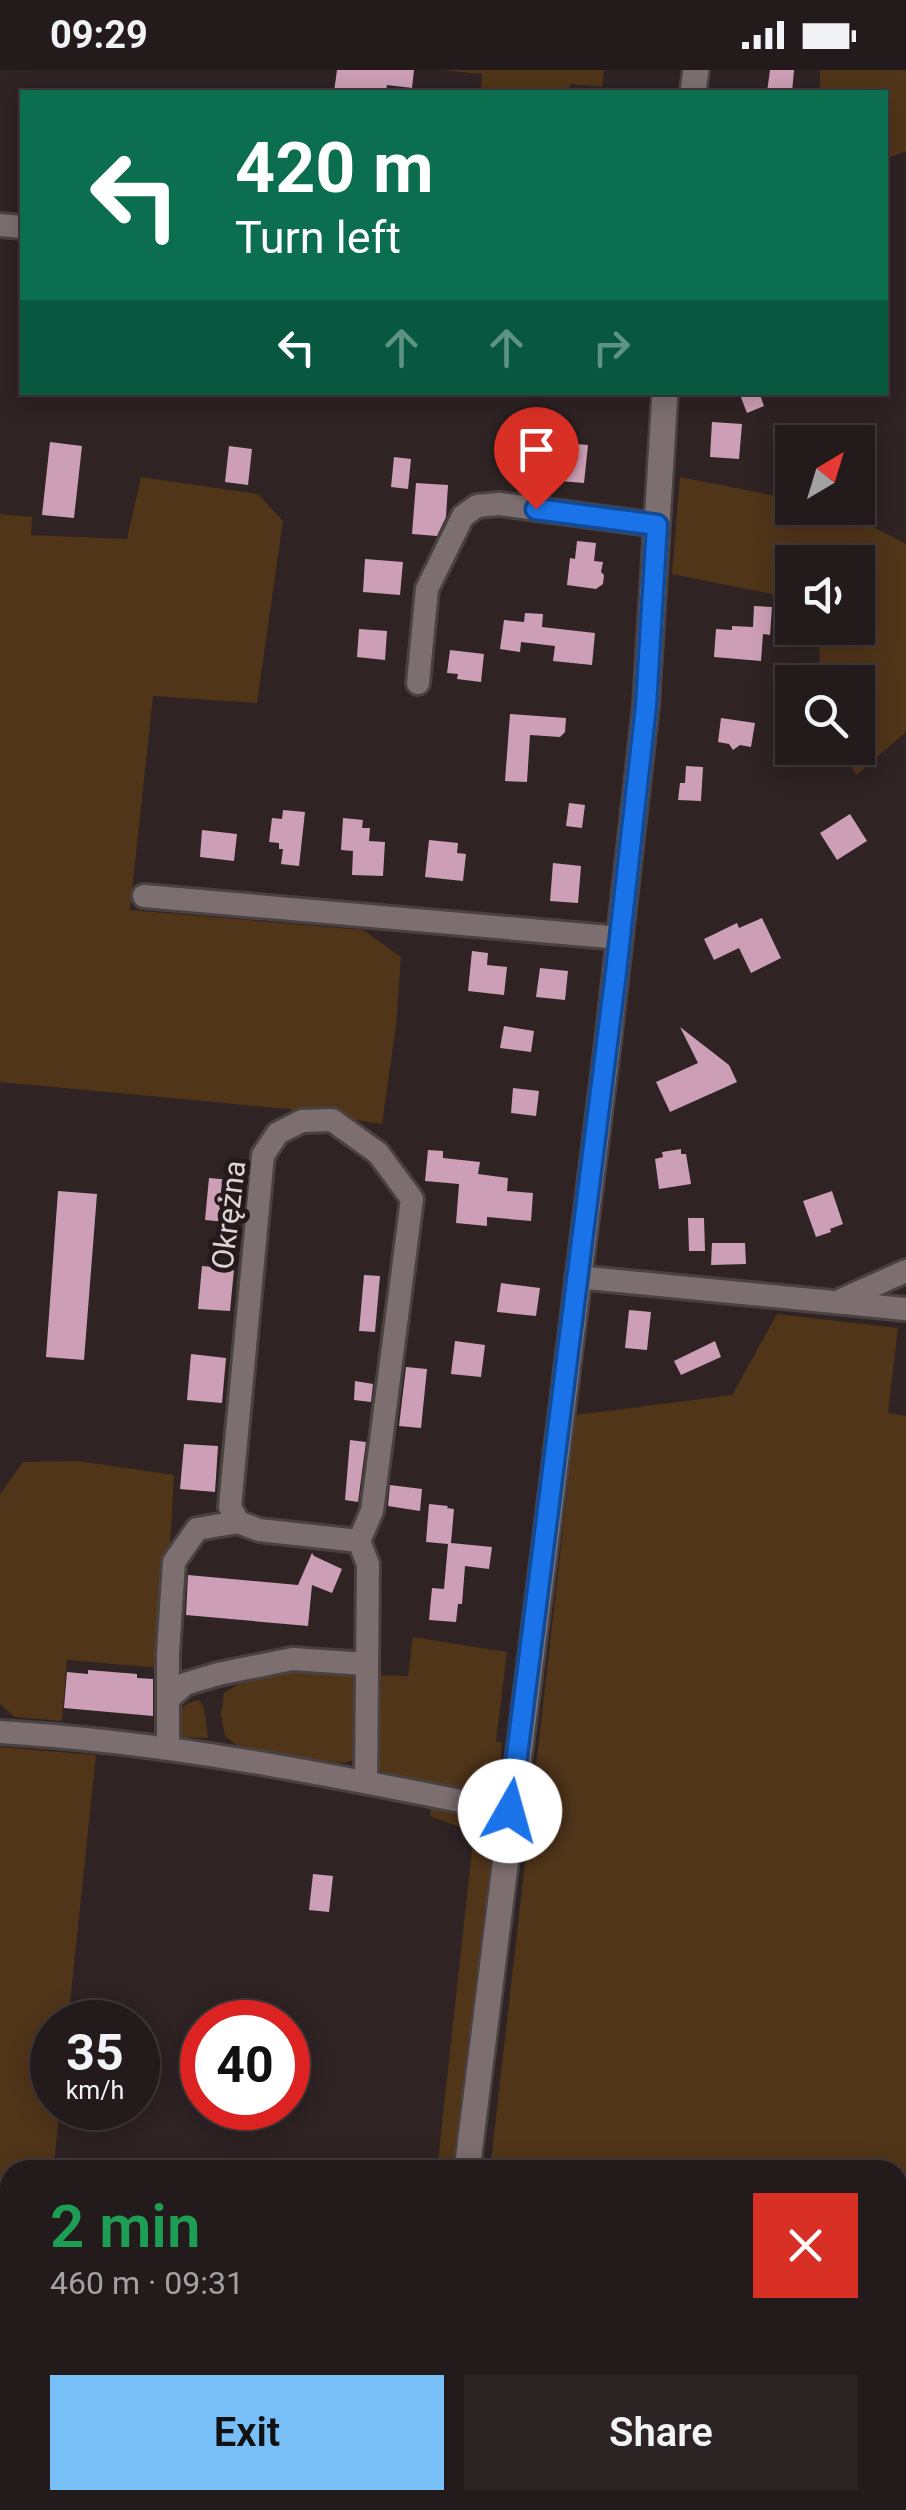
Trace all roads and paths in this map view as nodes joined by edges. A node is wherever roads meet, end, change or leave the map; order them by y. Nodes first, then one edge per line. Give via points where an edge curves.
1 (665, 395) edge
2 (657, 525) junction
3 (418, 683) dead end
4 (144, 896) dead end
5 (620, 938) junction
6 (906, 1271) edge
7 (577, 1276) junction
8 (837, 1302) junction
9 (906, 1309) edge
10 (238, 1522) junction
11 (360, 1541) junction
12 (366, 1664) junction
13 (168, 1699) junction
14 (0, 1732) edge
15 (168, 1748) junction
16 (366, 1782) junction
17 (510, 1811) junction
18 (468, 2160) edge

1 - 2 street
2 - 3 street via 477,506 464,516 427,589
2 - 5 street via 646,706
4 - 5 street
5 - 7 street
6 - 8 street
7 - 8 street
7 - 17 street
8 - 9 street
10 - 11 street
10 - 11 street, Okrężna via 230,1508 264,1155 278,1133 302,1121 332,1120 378,1153 412,1199 372,1510
10 - 13 street via 197,1529 174,1562
11 - 12 street, Okrężna via 368,1564
12 - 13 street via 292,1659 185,1684
12 - 16 street, Okrężna
13 - 15 street
14 - 15 street
15 - 16 street
16 - 17 street
17 - 18 street

